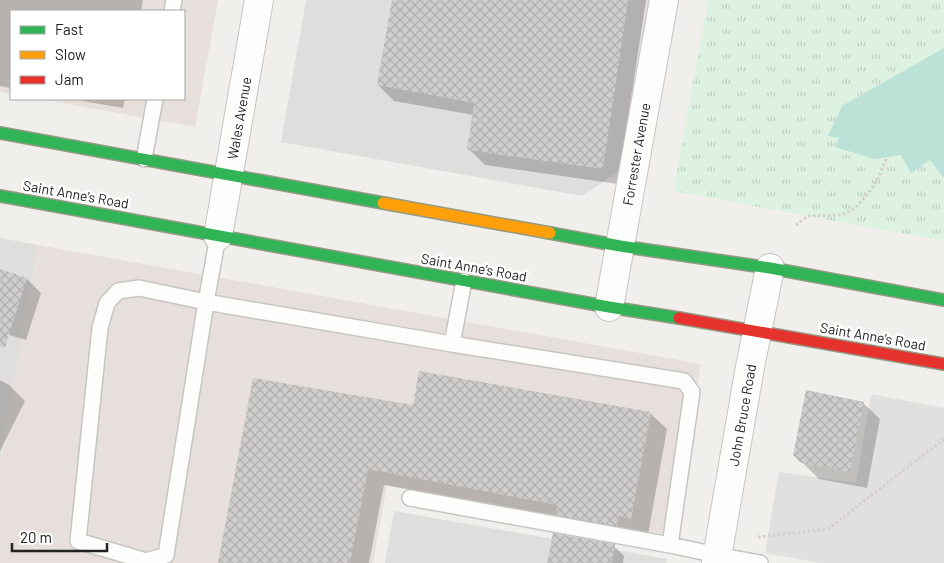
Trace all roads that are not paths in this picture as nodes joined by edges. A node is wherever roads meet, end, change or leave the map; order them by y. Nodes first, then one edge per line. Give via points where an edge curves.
1 (259, 0) edge
2 (664, 0) edge
3 (155, 100) edge
4 (0, 133) edge
5 (144, 159) junction
6 (229, 174) junction
7 (0, 196) edge
8 (218, 236) junction
9 (620, 246) junction
10 (770, 268) junction
11 (464, 281) junction
12 (944, 300) edge
13 (206, 302) junction
14 (609, 307) junction
15 (757, 331) junction
16 (452, 344) junction
17 (944, 364) edge
18 (410, 498) dead end
19 (670, 545) junction
20 (718, 553) edge
21 (760, 563) edge

1 - 6 street, Wales Avenue
2 - 9 street, Forrester Avenue
3 - 5 lane
4 - 5 main road
5 - 6 main road
6 - 8 street, Wales Avenue
6 - 9 main road
7 - 8 main road, Saint Anne's Road
8 - 11 main road, Saint Anne's Road
8 - 13 lane
9 - 10 main road
9 - 14 street, Forrester Avenue
10 - 12 main road
10 - 15 street, John Bruce Road
11 - 14 main road, Saint Anne's Road
11 - 16 lane
13 - 13 lane via 166,555 146,561 78,541 100,328 107,303 118,291 139,288
13 - 16 lane
14 - 15 main road, Saint Anne's Road
15 - 17 main road, Saint Anne's Road
15 - 20 street, John Bruce Road
16 - 19 lane via 684,381 692,392
18 - 19 lane
19 - 20 lane
20 - 21 lane

